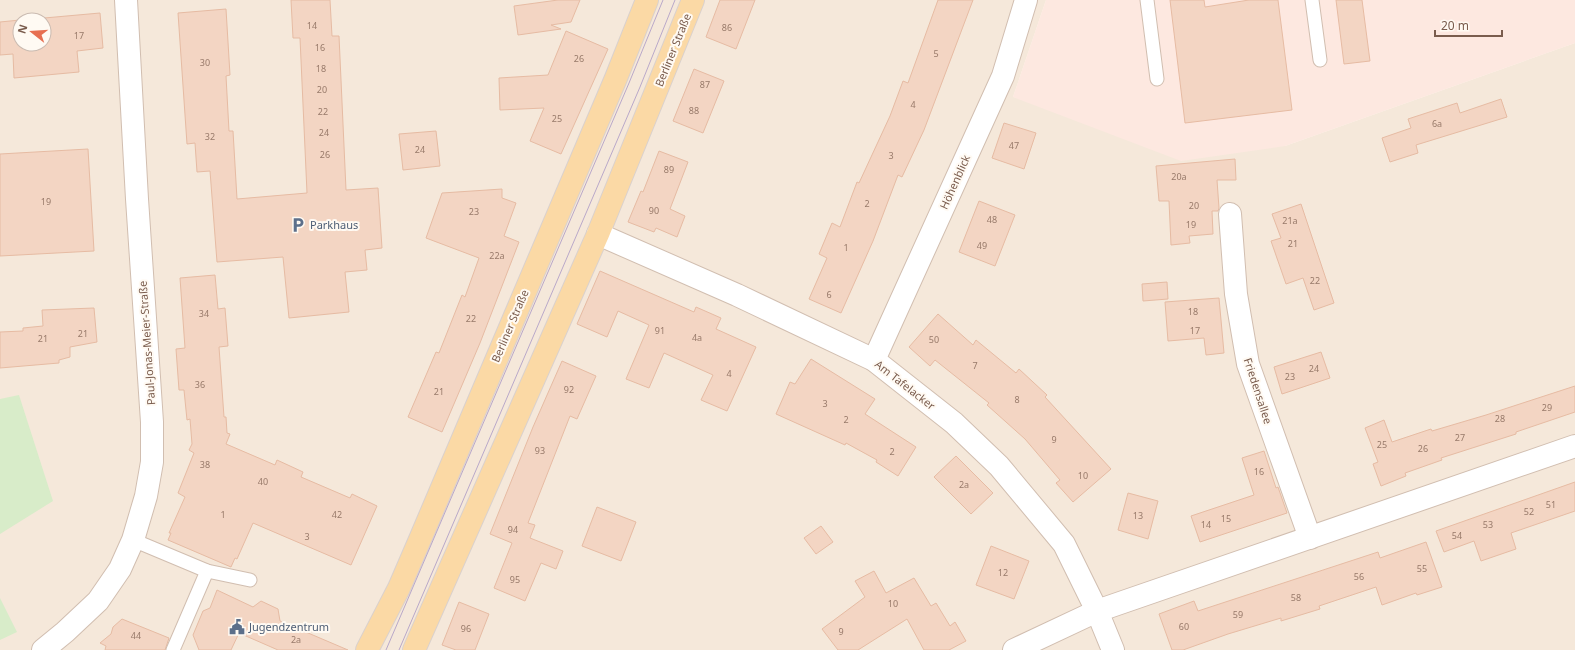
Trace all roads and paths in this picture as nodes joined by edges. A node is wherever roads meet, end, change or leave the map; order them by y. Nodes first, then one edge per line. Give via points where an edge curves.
1 (126, 0) edge
2 (647, 0) edge
3 (693, 0) edge
4 (1026, 0) edge
5 (1147, 0) edge
6 (1312, 0) edge
7 (1320, 60) dead end
8 (1157, 79) dead end
9 (1230, 214) dead end
10 (598, 234) junction
11 (874, 360) junction
12 (1575, 446) edge
13 (1310, 538) junction
14 (133, 540) junction
15 (207, 571) junction
16 (250, 580) dead end
17 (1097, 611) junction
18 (43, 650) edge
19 (173, 650) edge
20 (367, 650) edge
21 (414, 650) edge
22 (1014, 650) edge
23 (1113, 650) edge

1 - 14 street, Paul-Jonas-Meier-Straße via 152,422 152,462 146,496
2 - 20 main road, Berliner Straße via 399,588
3 - 10 main road, Berliner Straße
4 - 11 street, Höhenblick via 1003,76
5 - 8 lane
6 - 7 lane
9 - 13 street, Friedensallee via 1236,294 1248,364
10 - 11 street, Am Tafelacker via 737,295
10 - 21 main road, Berliner Straße
11 - 17 street, Am Tafelacker via 954,424 999,466 1064,544
12 - 13 street
13 - 17 street
14 - 15 lane
14 - 18 street, Paul-Jonas-Meier-Straße via 120,569 98,601
15 - 16 lane
15 - 19 lane
17 - 22 street
17 - 23 street, Am Tafelacker

